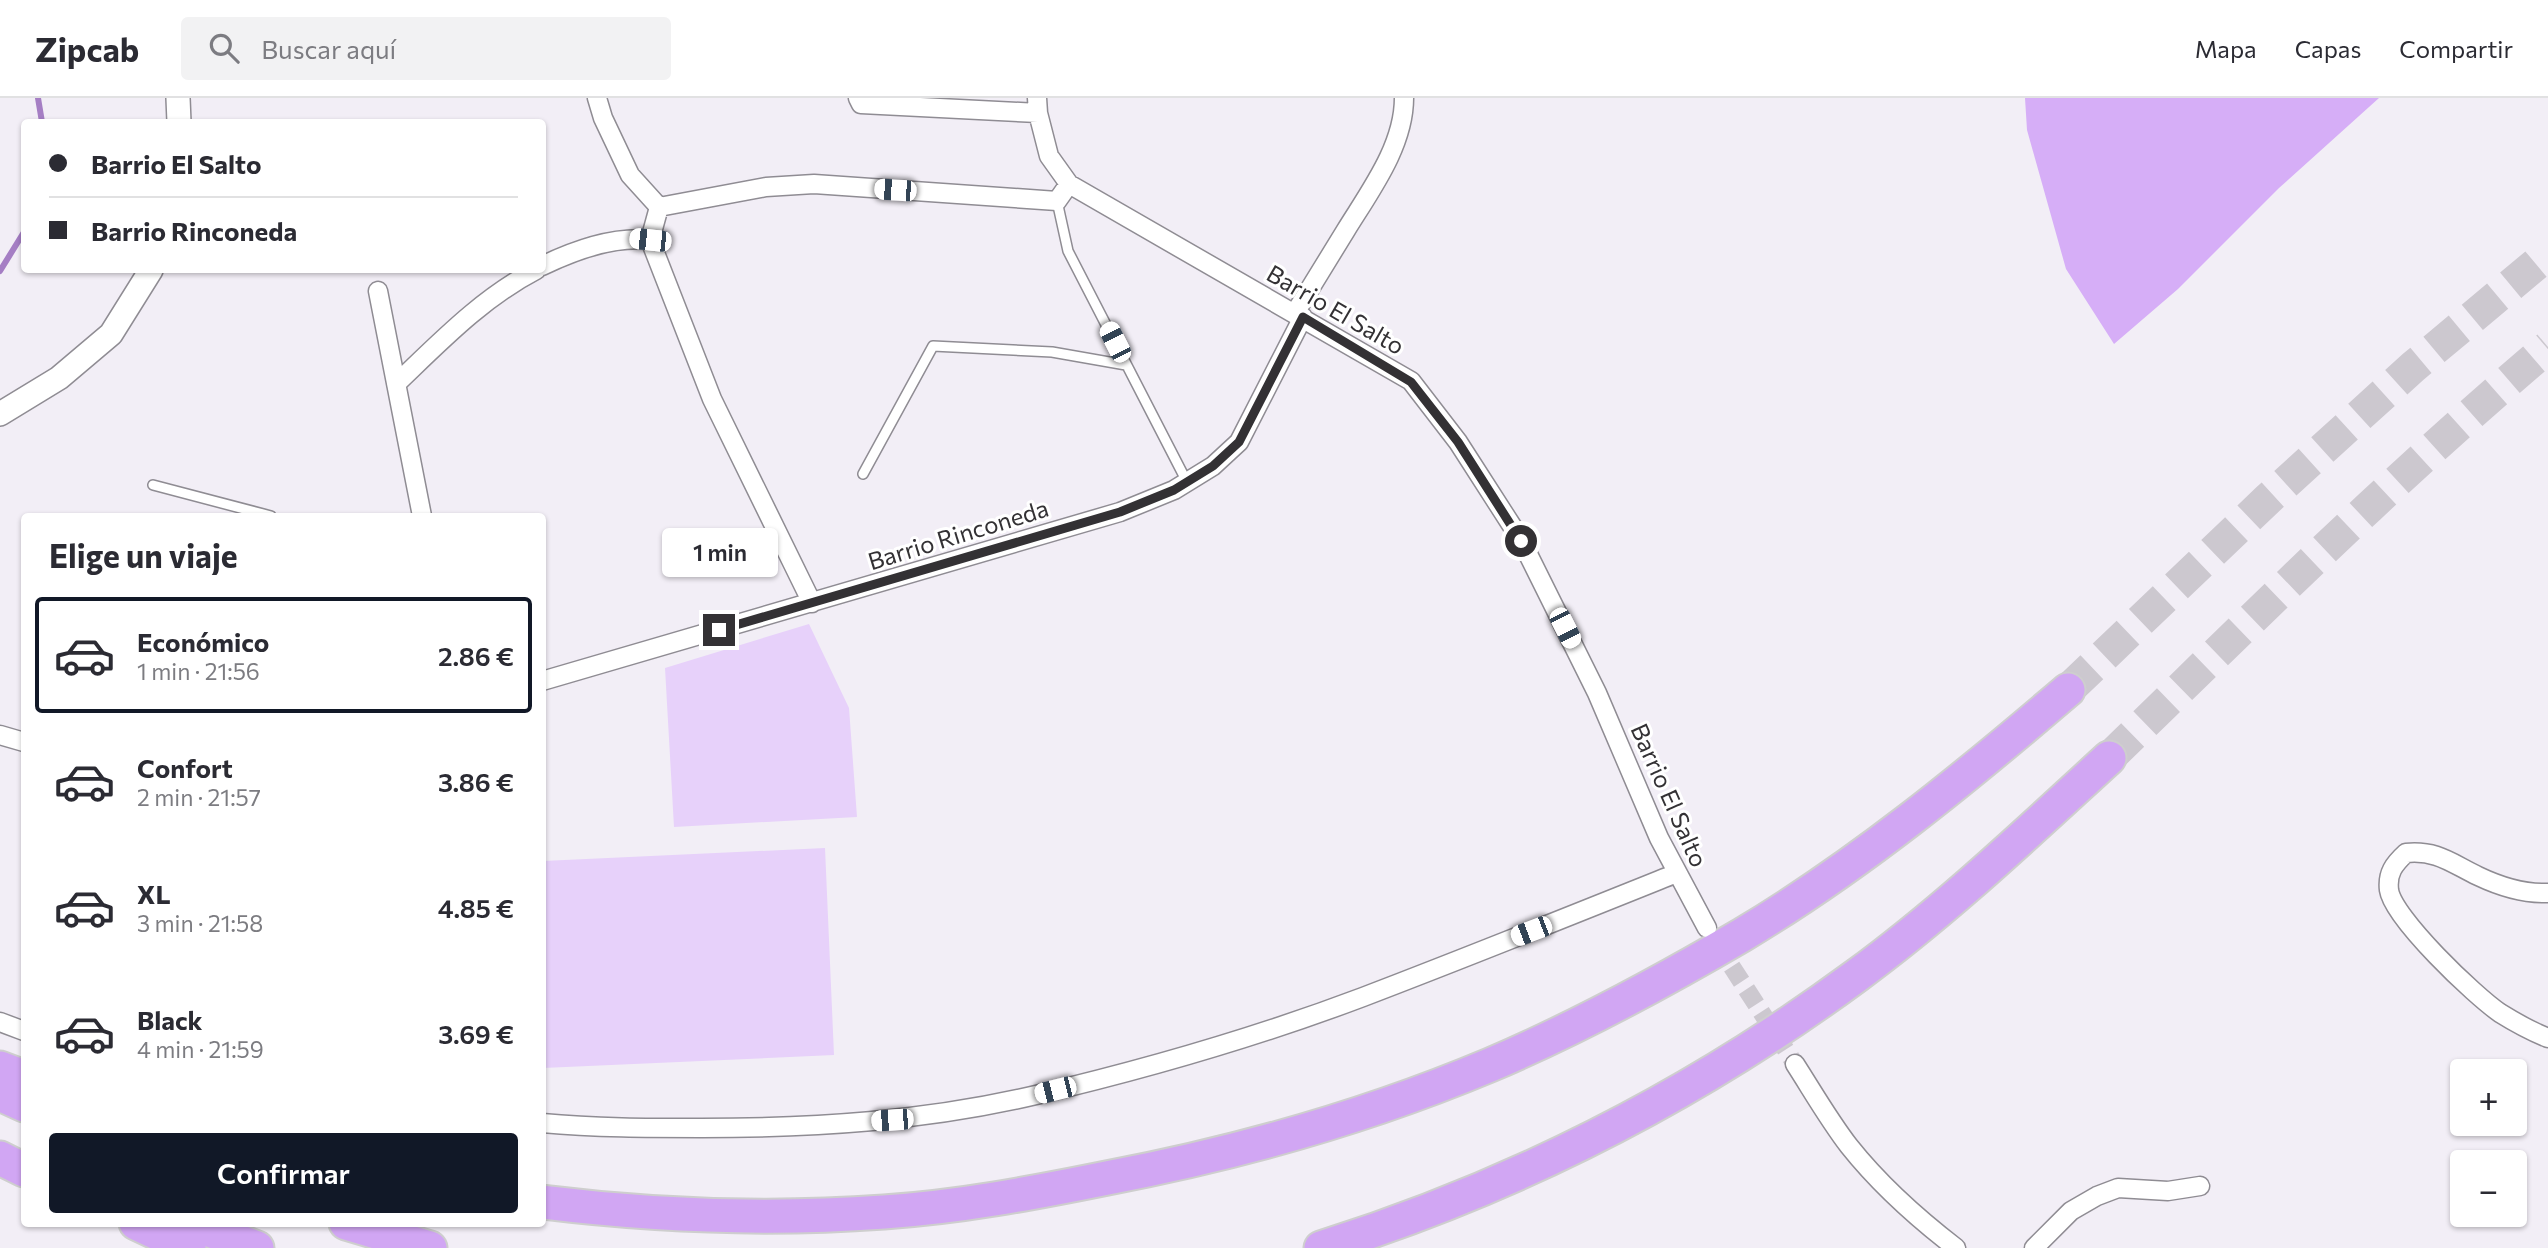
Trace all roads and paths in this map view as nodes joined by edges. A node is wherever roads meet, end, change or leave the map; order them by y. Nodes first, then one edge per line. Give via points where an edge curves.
1 (178, 98) edge
2 (597, 98) edge
3 (858, 98) edge
4 (1404, 98) edge
5 (1038, 106) edge
6 (179, 119) edge
7 (1069, 184) junction
8 (1057, 201) junction
9 (659, 207) junction
10 (650, 240) junction
11 (546, 264) edge
12 (149, 273) edge
13 (530, 273) edge
14 (377, 291) dead end
15 (1299, 315) junction
16 (1126, 365) junction
17 (396, 384) junction
18 (0, 414) edge
19 (863, 474) dead end
20 (1187, 482) junction
21 (153, 485) dead end
22 (260, 513) edge
23 (421, 513) edge
24 (813, 603) junction
25 (546, 680) edge
26 (2068, 690) tunnel mouth
27 (0, 734) edge
28 (21, 741) edge
29 (2109, 758) tunnel mouth
30 (1676, 873) junction
31 (2548, 893) edge
32 (1707, 928) tunnel mouth
33 (0, 1021) edge
34 (21, 1030) edge
35 (2548, 1038) edge
36 (1795, 1064) tunnel mouth
37 (0, 1068) edge
38 (21, 1076) edge
39 (0, 1094) edge
40 (21, 1104) edge
41 (546, 1123) edge
42 (0, 1139) edge
43 (21, 1149) edge
44 (0, 1158) edge
45 (21, 1168) edge
46 (2200, 1186) dead end
47 (546, 1202) edge
48 (144, 1227) edge
49 (202, 1227) edge
50 (359, 1227) edge
51 (425, 1247) edge
52 (189, 1248) edge
53 (257, 1248) edge
54 (1321, 1248) edge
55 (1956, 1248) edge
56 (2034, 1248) edge

1 - 6 street
2 - 9 street via 630,175
3 - 5 street via 861,104
4 - 15 street, Barrio Rinconeda via 1395,140 1381,173
5 - 7 street, Barrio El Salto via 1049,156
7 - 8 street
7 - 15 street, Barrio El Salto
8 - 9 street via 814,184 766,187
8 - 16 lane via 1068,251
9 - 10 street
10 - 11 street via 629,237
10 - 24 street via 712,398
12 - 18 street via 111,334 59,378
13 - 17 street via 469,314
14 - 17 street
15 - 20 street, Barrio Rinconeda via 1239,442
15 - 30 street, Barrio El Salto via 1411,382 1458,442 1521,541 1597,693
16 - 19 lane via 1052,352 933,346
16 - 20 lane
17 - 23 street
20 - 24 street, Barrio Rinconeda via 1120,512
21 - 22 lane
24 - 25 street, Barrio Rinconeda
26 - 47 highway via 1891,834 1745,933 1550,1038 1331,1124 1151,1170 887,1212 729,1214
27 - 28 street
29 - 54 highway via 1930,917 1856,976 1758,1042 1679,1091 1554,1158 1400,1222
30 - 32 street, Barrio El Salto
30 - 41 street via 1361,998 1208,1049 1034,1096 892,1120 825,1125 585,1128
31 - 35 street via 2500,886 2430,853 2406,853 2394,864 2389,878 2390,894 2400,914 2470,988 2498,1012
33 - 34 street
36 - 55 street via 1867,1167
37 - 38 highway
39 - 40 highway
42 - 43 highway
44 - 45 highway
46 - 56 street via 2168,1191 2118,1188 2071,1212
48 - 52 highway
49 - 53 highway
50 - 51 highway

